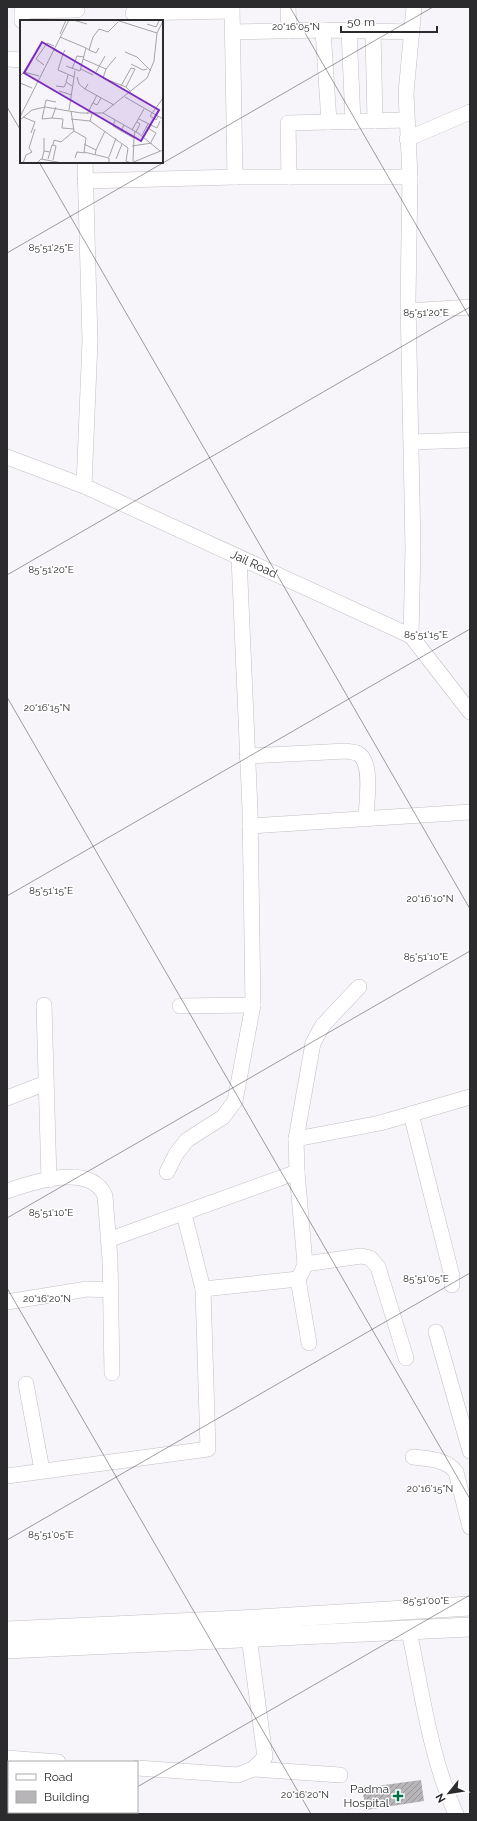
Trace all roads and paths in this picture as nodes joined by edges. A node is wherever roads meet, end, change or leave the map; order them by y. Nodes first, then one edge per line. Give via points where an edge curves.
1 (288, 7) edge
2 (414, 7) edge
3 (232, 9) edge
4 (177, 10) edge
5 (77, 13) edge
6 (133, 14) edge
7 (22, 20) edge
8 (323, 30) junction
9 (349, 30) junction
10 (289, 31) junction
11 (233, 32) junction
12 (373, 32) junction
13 (412, 32) junction
14 (7, 59) edge
15 (20, 60) edge
16 (470, 112) edge
17 (406, 120) junction
18 (375, 121) junction
19 (329, 122) junction
20 (353, 122) junction
21 (407, 139) junction
22 (85, 163) edge
23 (236, 177) junction
24 (289, 177) junction
25 (410, 177) junction
26 (85, 181) junction
27 (470, 307) edge
28 (408, 311) junction
29 (470, 440) edge
30 (412, 442) junction
31 (7, 457) edge
32 (84, 486) junction
33 (239, 557) junction
34 (411, 636) junction
35 (470, 712) edge
36 (247, 756) junction
37 (470, 812) edge
38 (366, 819) junction
39 (250, 826) junction
40 (359, 987) dead end
41 (44, 1005) dead end
42 (253, 1005) junction
43 (180, 1006) dead end
44 (46, 1083) junction
45 (470, 1097) edge
46 (7, 1098) edge
47 (411, 1114) junction
48 (296, 1139) junction
49 (167, 1172) dead end
50 (297, 1172) junction
51 (50, 1180) junction
52 (7, 1191) edge
53 (184, 1214) junction
54 (108, 1240) junction
55 (304, 1264) junction
56 (298, 1279) junction
57 (452, 1285) dead end
58 (203, 1289) junction
59 (110, 1290) junction
60 (7, 1302) edge
61 (436, 1332) dead end
62 (309, 1343) dead end
63 (406, 1358) dead end
64 (112, 1373) dead end
65 (26, 1384) dead end
66 (470, 1450) edge
67 (413, 1457) dead end
68 (42, 1470) junction
69 (7, 1476) edge
70 (470, 1528) edge
71 (470, 1606) edge
72 (470, 1627) edge
73 (7, 1630) edge
74 (409, 1631) junction
75 (249, 1637) junction
76 (7, 1649) edge
77 (7, 1758) edge
78 (36, 1761) edge
79 (138, 1768) edge
80 (254, 1769) junction
81 (340, 1775) dead end
82 (456, 1814) edge

1 - 10 street
2 - 13 street
3 - 4 street
3 - 11 street
4 - 6 street
5 - 7 street via 22,11
8 - 9 street
8 - 10 street
8 - 19 street
9 - 12 street
9 - 20 street
10 - 11 street
11 - 23 street
12 - 13 street
12 - 18 street
13 - 17 street
14 - 15 street
16 - 21 street
17 - 18 street
17 - 21 street
18 - 20 street
19 - 20 street
19 - 24 street via 288,123
21 - 25 street
22 - 26 street
23 - 24 street
23 - 26 street
24 - 25 street
25 - 28 street
26 - 32 street via 90,341
27 - 28 street
28 - 30 street
29 - 30 street
30 - 34 street
31 - 32 street, Jail Road
32 - 33 street, Jail Road
33 - 34 street, Jail Road
33 - 36 street
34 - 35 street, Jail Road
36 - 38 street via 347,751 357,754 362,758 368,772
36 - 39 street
37 - 38 street
38 - 39 street
39 - 42 street
40 - 48 street via 322,1025 313,1043
41 - 44 street
42 - 43 street
42 - 49 street via 235,1101 223,1117 187,1140
44 - 46 street
44 - 51 street
45 - 47 street
47 - 48 street via 380,1123
47 - 57 street via 452,1276
48 - 50 street
50 - 53 street
50 - 55 street
51 - 52 street via 36,1181
51 - 54 street via 79,1176 102,1188 105,1196
53 - 54 street
53 - 58 street
54 - 59 street
55 - 56 street
55 - 63 street via 361,1256 370,1258 378,1267
56 - 58 street
56 - 62 street
58 - 68 street via 208,1449
59 - 60 street via 87,1289
59 - 64 street
61 - 66 street
65 - 68 street
67 - 70 street via 451,1465 456,1472
68 - 69 street
71 - 73 main road via 240,1620
72 - 74 main road
74 - 75 main road
74 - 82 street via 430,1732 448,1796
75 - 76 main road
75 - 80 street via 265,1757
77 - 78 street
79 - 80 street via 238,1775
80 - 81 street

